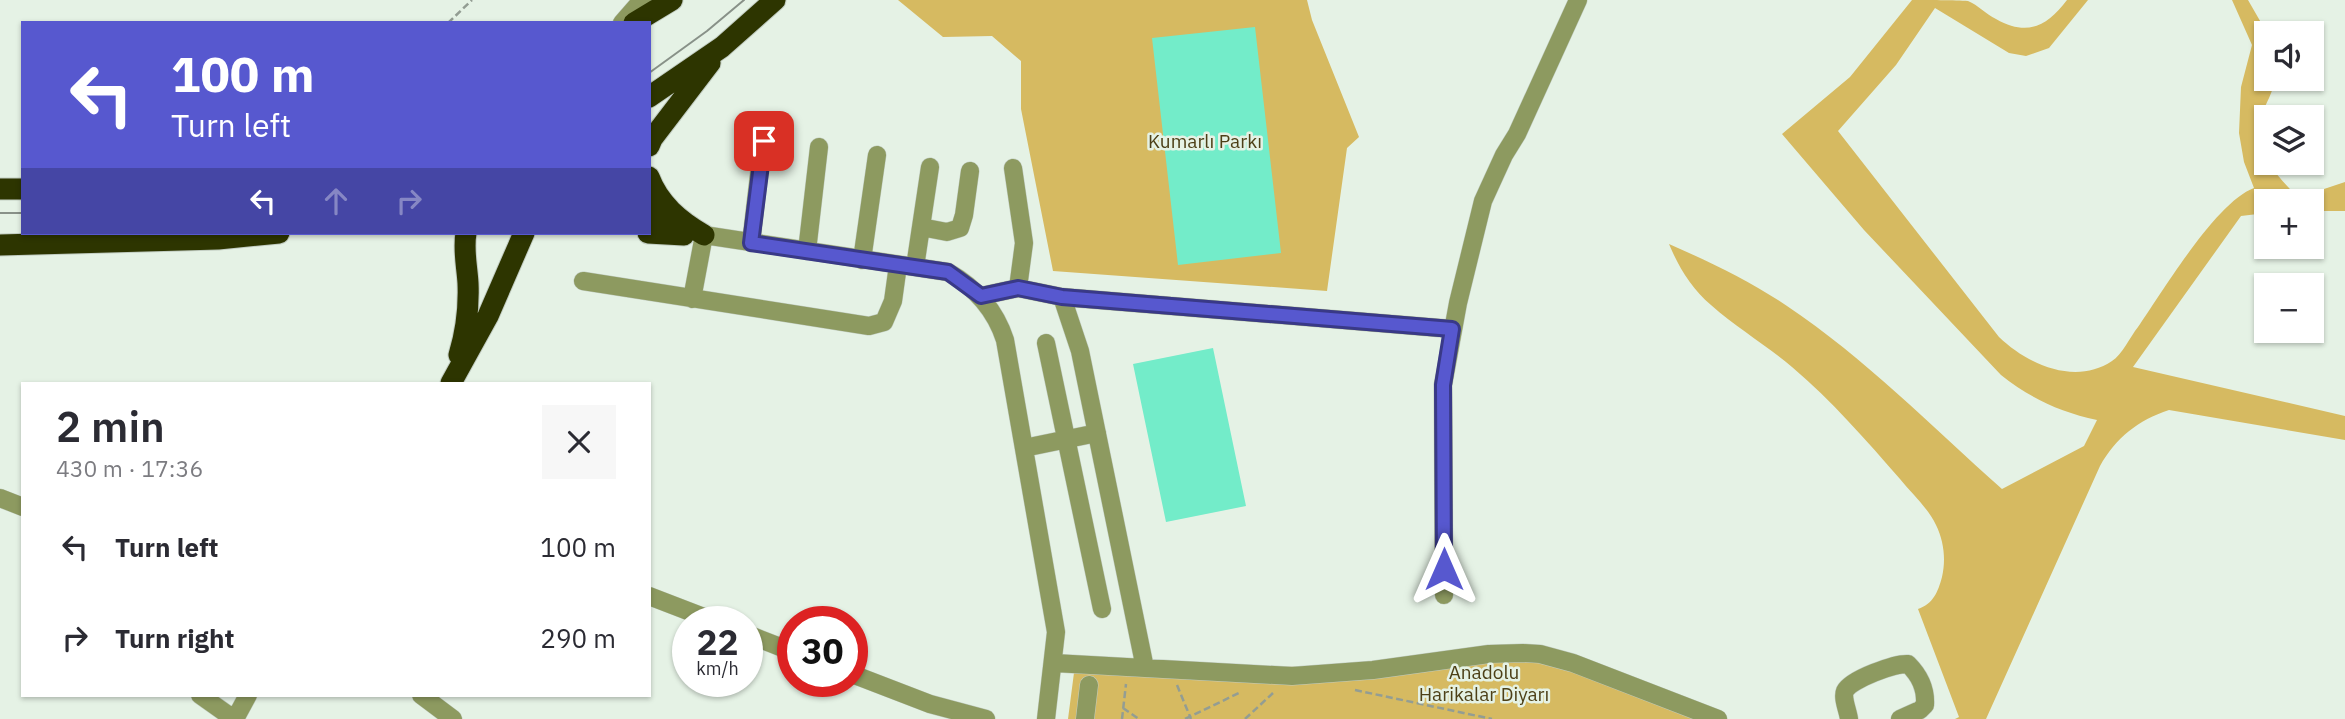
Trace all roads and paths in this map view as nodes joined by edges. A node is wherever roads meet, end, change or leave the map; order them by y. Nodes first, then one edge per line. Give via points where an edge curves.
1 (472, 0) edge
2 (642, 0) edge
3 (672, 0) edge
4 (775, 0) edge
5 (1578, 0) edge
6 (449, 21) edge
7 (624, 21) edge
8 (637, 21) edge
9 (722, 47) junction
10 (651, 96) edge
11 (651, 141) edge
12 (764, 141) dead end
13 (819, 147) dead end
14 (877, 155) dead end
15 (930, 167) dead end
16 (1013, 168) dead end
17 (970, 171) dead end
18 (651, 180) edge
19 (0, 189) edge
20 (21, 189) edge
21 (651, 214) edge
22 (922, 227) junction
23 (651, 233) edge
24 (259, 235) edge
25 (466, 235) edge
26 (523, 235) edge
27 (704, 236) junction
28 (751, 243) junction
29 (0, 245) edge
30 (807, 251) junction
31 (863, 260) junction
32 (906, 266) junction
33 (583, 281) dead end
34 (1018, 288) junction
35 (981, 296) junction
36 (1062, 297) junction
37 (692, 299) junction
38 (1452, 329) junction
39 (1046, 343) dead end
40 (450, 382) edge
41 (451, 382) edge
42 (1097, 433) junction
43 (1065, 440) junction
44 (1024, 448) junction
45 (0, 498) edge
46 (21, 506) edge
47 (1444, 596) dead end
48 (651, 597) edge
49 (675, 606) edge
50 (1102, 609) dead end
51 (1054, 663) junction
52 (1137, 667) junction
53 (1170, 669) junction
54 (1284, 675) junction
55 (868, 680) edge
56 (1089, 685) dead end
57 (1345, 687) dead end
58 (203, 697) edge
59 (247, 697) edge
60 (424, 697) edge
61 (1123, 708) junction
62 (1190, 718) edge
63 (234, 719) edge
64 (453, 719) edge
65 (986, 719) edge
66 (1046, 719) edge
67 (1085, 719) edge
68 (1122, 719) edge
69 (1139, 719) edge
70 (1185, 719) edge
71 (1245, 719) edge
72 (1492, 719) edge
73 (1718, 719) edge
74 (1849, 719) edge
75 (1900, 719) edge

1 - 6 path
2 - 7 street
3 - 8 highway
4 - 9 highway
5 - 38 street via 1483,201
9 - 10 highway
9 - 11 highway
12 - 28 street
13 - 30 street
14 - 31 street
15 - 22 street
16 - 34 street via 1024,243
17 - 22 street via 960,228 947,232
18 - 27 highway via 677,217
19 - 20 highway
21 - 27 highway
22 - 32 street
23 - 27 highway
24 - 29 highway
25 - 40 highway via 467,307
26 - 41 highway via 488,316
27 - 28 street
27 - 37 street
28 - 30 street
30 - 31 street
31 - 32 street
32 - 35 street via 948,272
32 - 37 street via 884,322 869,326
33 - 37 street
34 - 35 street
34 - 36 street
35 - 44 street via 996,317 1004,340
36 - 38 street
36 - 42 street via 1080,351
38 - 47 street via 1443,385
39 - 43 street
42 - 43 street
42 - 52 street
43 - 44 street
43 - 50 street
44 - 51 street via 1056,632
45 - 46 street
48 - 49 street
51 - 52 street
51 - 66 street
52 - 53 street
52 - 61 path
53 - 54 street
53 - 62 path
54 - 62 path
54 - 71 path
54 - 73 street via 1523,653 1564,661
55 - 65 street
56 - 67 street
57 - 72 path
58 - 63 street
59 - 63 street
60 - 64 street
61 - 68 path
61 - 69 path
62 - 70 path
74 - 75 street via 1846,688 1908,664 1920,676 1925,705

